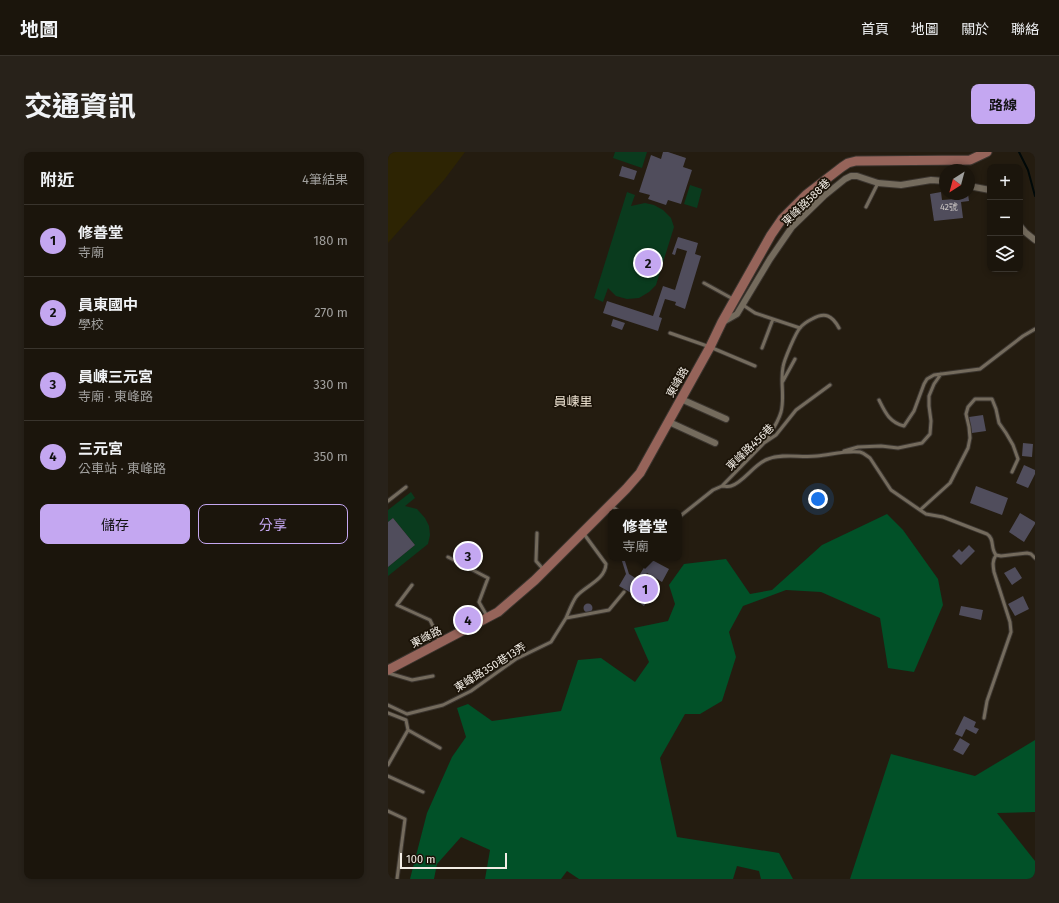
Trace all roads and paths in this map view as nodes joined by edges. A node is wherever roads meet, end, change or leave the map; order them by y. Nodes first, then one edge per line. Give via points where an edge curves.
1 (987, 152) edge
2 (939, 181) edge
3 (878, 183) junction
4 (975, 187) edge
5 (987, 189) edge
6 (866, 207) dead end
7 (1023, 230) edge
8 (1035, 240) edge
9 (704, 283) dead end
10 (739, 303) junction
11 (773, 319) junction
12 (800, 328) junction
13 (839, 328) dead end
14 (1035, 329) edge
15 (670, 333) dead end
16 (710, 347) junction
17 (762, 348) dead end
18 (795, 359) dead end
19 (755, 366) dead end
20 (941, 374) junction
21 (782, 382) junction
22 (830, 385) dead end
23 (681, 399) junction
24 (879, 400) dead end
25 (726, 419) dead end
26 (669, 422) junction
27 (715, 443) dead end
28 (764, 443) junction
29 (837, 453) junction
30 (1012, 472) dead end
31 (722, 486) junction
32 (406, 487) dead end
33 (388, 501) edge
34 (610, 505) junction
35 (615, 509) edge
36 (920, 510) junction
37 (682, 515) edge
38 (583, 533) junction
39 (537, 534) dead end
40 (996, 555) junction
41 (448, 557) dead end
42 (1035, 558) edge
43 (544, 571) junction
44 (412, 585) dead end
45 (624, 592) dead end
46 (488, 617) junction
47 (566, 618) junction
48 (441, 642) junction
49 (388, 670) edge
50 (388, 673) edge
51 (433, 676) dead end
52 (388, 705) edge
53 (388, 713) edge
54 (984, 718) dead end
55 (408, 730) junction
56 (440, 748) dead end
57 (388, 765) edge
58 (388, 776) edge
59 (423, 792) dead end
60 (388, 811) edge
61 (397, 879) edge

1 - 10 main road, 東峰路 via 970,160 848,163 808,194 782,219 771,235
2 - 3 street, 東峰路588巷 via 901,185
3 - 6 lane
3 - 10 street, 東峰路588巷 via 851,176 824,196 792,228
4 - 5 street
7 - 8 street
9 - 10 lane
10 - 11 lane via 755,313
10 - 16 main road, 東峰路 via 722,322
11 - 12 lane
11 - 17 lane
12 - 13 lane via 808,321 825,314 836,321
12 - 21 lane via 783,367
14 - 20 lane via 980,369
15 - 16 lane
16 - 19 lane
16 - 23 main road, 東峰路
18 - 21 lane
20 - 24 lane via 934,375 924,384 914,411 904,426 896,424 887,416
20 - 29 lane via 930,396 930,434 922,443 898,448 858,447
21 - 28 lane via 784,396 778,422
22 - 28 lane, 東峰路456巷 via 796,410 776,435
23 - 25 street
23 - 26 main road, 東峰路
26 - 27 street
26 - 34 main road, 東峰路 via 640,473
28 - 31 lane, 東峰路456巷
29 - 31 lane via 768,459 736,484
29 - 36 lane via 860,452 866,455 875,464 891,490
30 - 36 lane via 1018,460 1013,445 999,423 992,399 975,399 966,414 970,438 968,448 950,483
31 - 37 lane, 東峰路456巷
32 - 33 lane
34 - 35 lane
34 - 38 main road, 東峰路
36 - 40 lane via 987,534
38 - 43 main road, 東峰路
38 - 47 lane, 東峰路350巷13弄 via 606,564 606,568 599,579 576,596
39 - 43 lane via 536,560
40 - 42 lane via 1027,553
40 - 54 lane via 994,572 1011,627
41 - 46 lane via 488,578 479,602
43 - 46 main road, 東峰路 via 498,612
44 - 48 lane via 397,605 430,620
45 - 47 lane via 609,610
46 - 48 main road, 東峰路
47 - 52 lane, 東峰路350巷13弄 via 551,642 516,659 471,691 443,705 407,714
48 - 49 main road, 東峰路
50 - 51 lane via 412,680
53 - 55 lane via 406,720
55 - 56 lane
55 - 57 lane
58 - 59 lane
60 - 61 lane via 405,819

